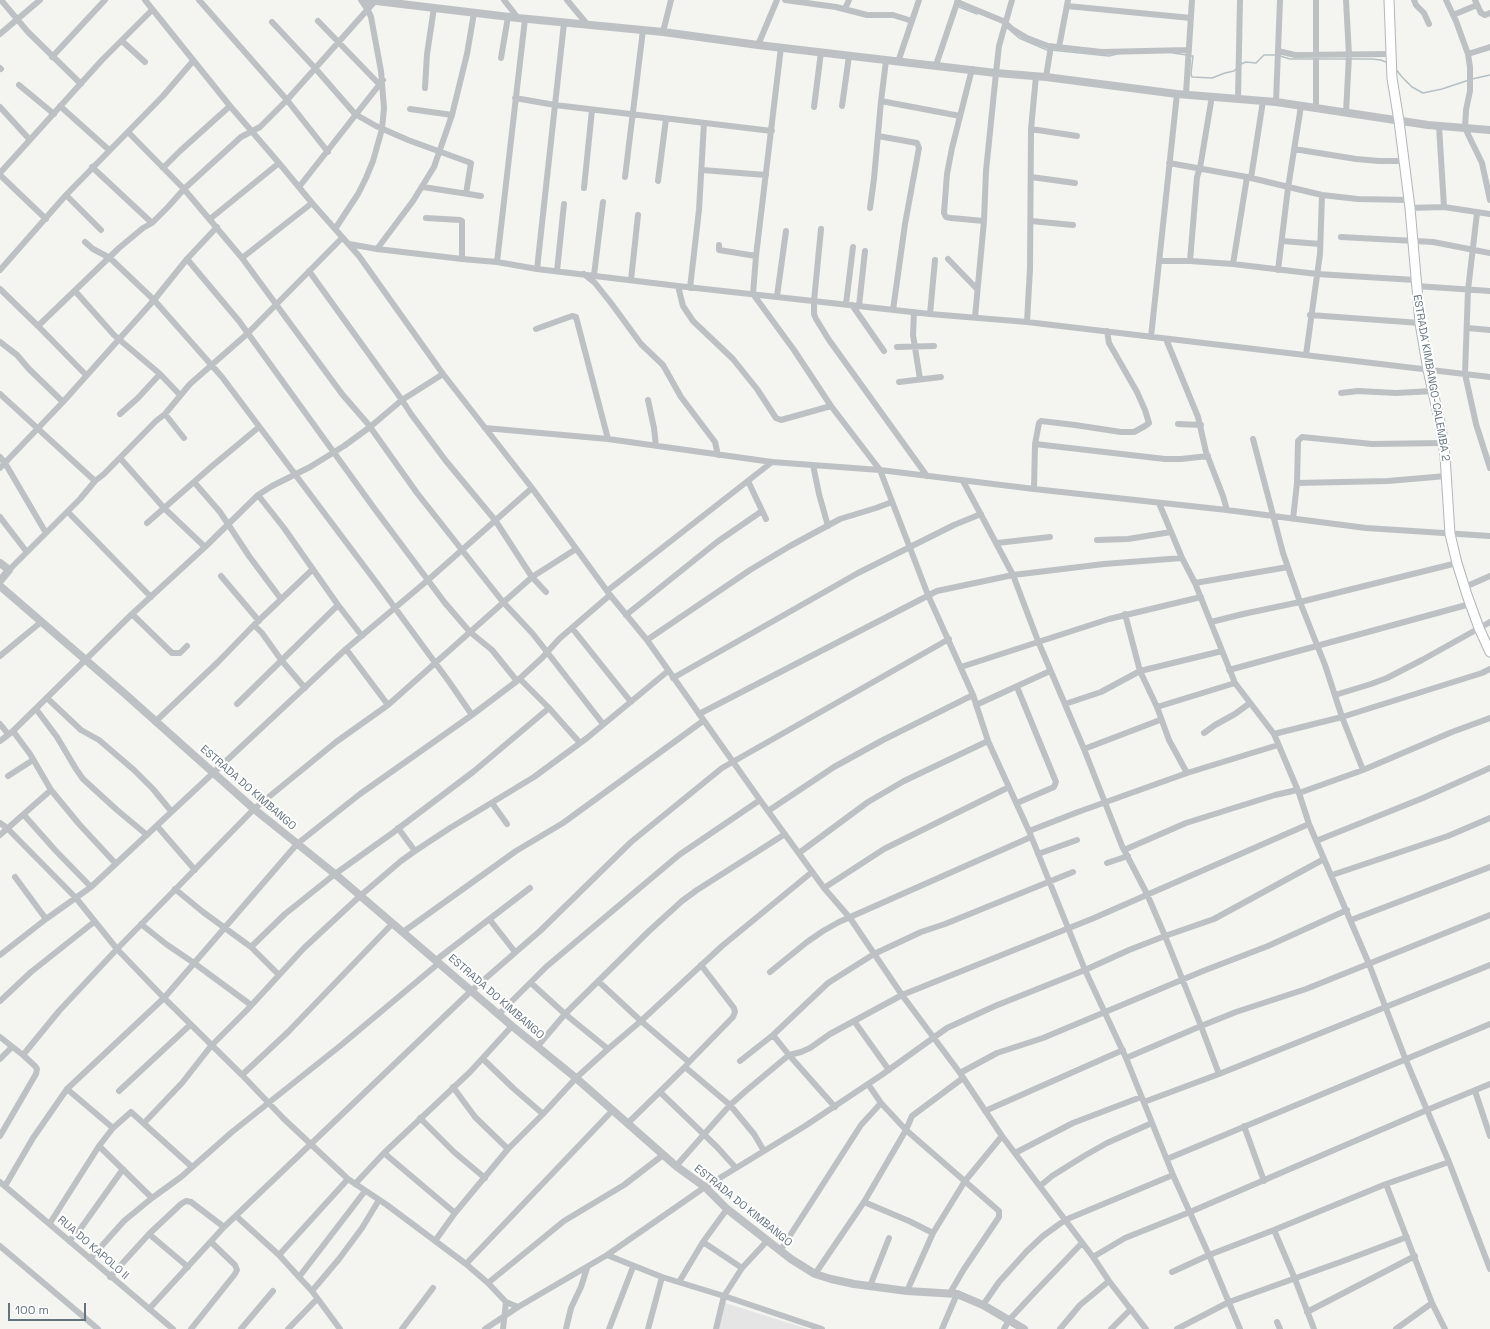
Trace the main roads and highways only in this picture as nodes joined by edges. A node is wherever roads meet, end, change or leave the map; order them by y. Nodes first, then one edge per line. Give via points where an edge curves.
1 (1389, 0) edge
2 (1490, 652) edge

1 - 2 main road, ESTRADA KIMBANGO-CALEMBA 2 via 1392,74 1409,204 1415,283 1428,370 1443,443 1450,534 1470,604

